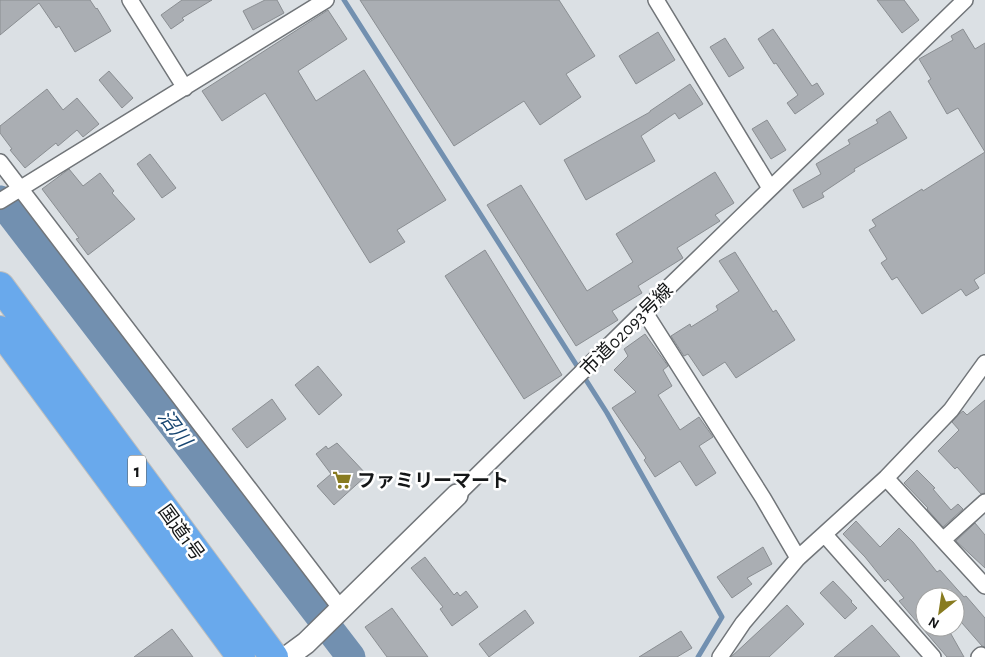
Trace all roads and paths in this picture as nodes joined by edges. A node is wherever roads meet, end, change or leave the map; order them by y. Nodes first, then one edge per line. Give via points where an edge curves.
1 (130, 0) edge
2 (326, 0) edge
3 (656, 0) edge
4 (958, 3) edge
5 (185, 88) junction
6 (0, 162) edge
7 (770, 188) junction
8 (17, 190) junction
9 (0, 201) edge
10 (0, 286) edge
11 (644, 311) junction
12 (0, 330) edge
13 (985, 363) edge
14 (886, 478) junction
15 (457, 495) joint
16 (985, 502) edge
17 (825, 535) junction
18 (944, 539) junction
19 (798, 558) junction
20 (985, 586) edge
21 (339, 611) junction
22 (241, 657) edge
23 (274, 657) edge
24 (287, 657) edge
25 (720, 657) edge
26 (933, 657) edge
27 (979, 657) edge
28 (983, 657) edge

1 - 5 street
2 - 5 street
3 - 7 street
4 - 7 street, 市道02093号線
5 - 8 street
6 - 8 street
7 - 11 street, 市道02093号線
8 - 9 street
8 - 21 street
10 - 23 highway, 国道1号 / 1
11 - 15 street, 市道02093号線
11 - 19 street
12 - 22 highway, 国道1号 / 1
13 - 14 street via 950,410
14 - 17 street
14 - 18 street
15 - 21 street, 市道02093号線
16 - 18 street
17 - 19 street
17 - 26 street
18 - 20 street
19 - 25 street via 743,623
21 - 24 street, 市道02093号線
27 - 28 street

